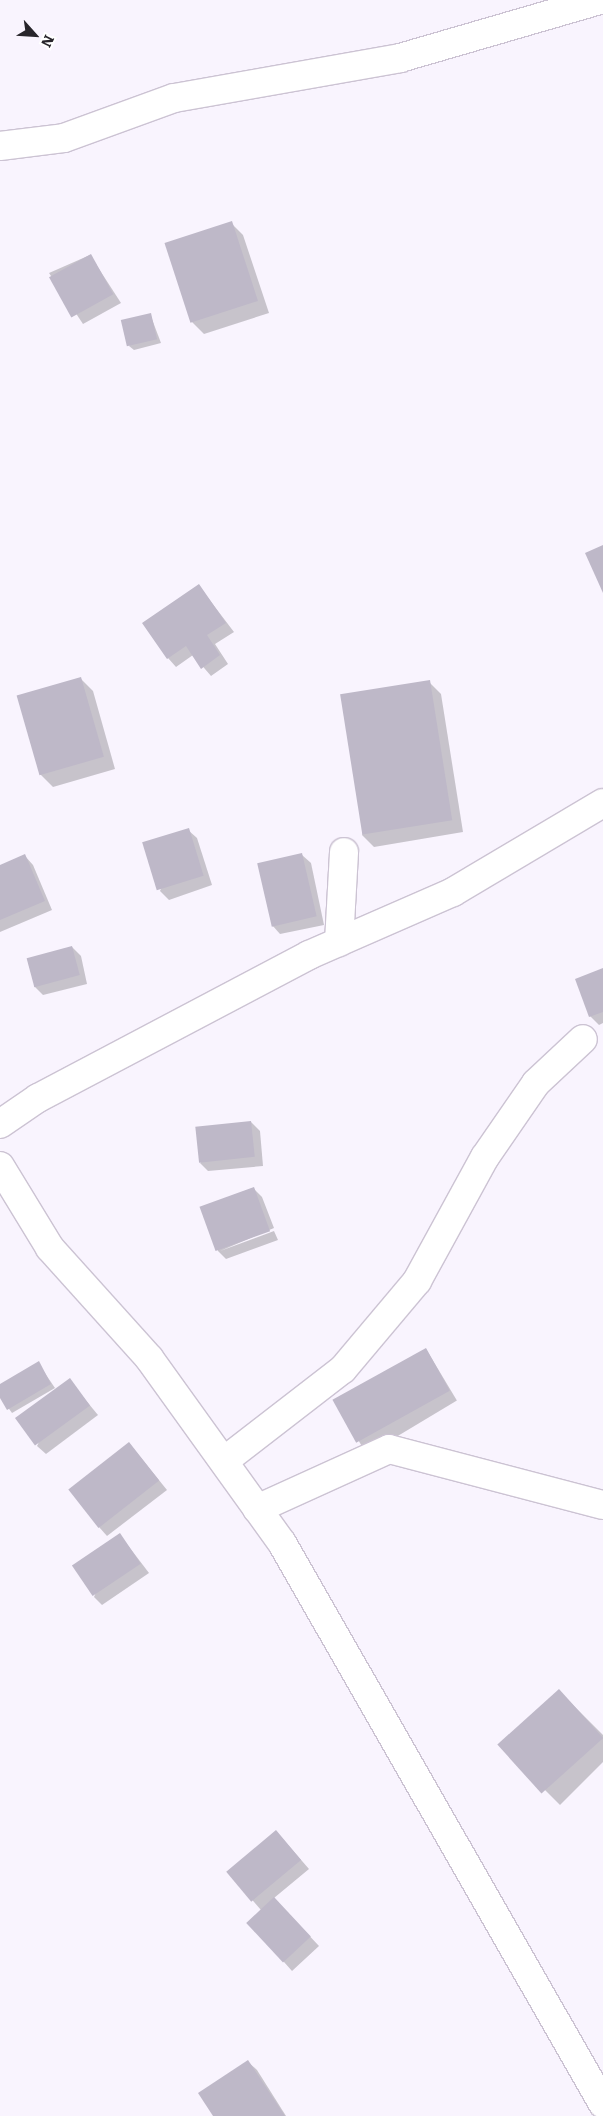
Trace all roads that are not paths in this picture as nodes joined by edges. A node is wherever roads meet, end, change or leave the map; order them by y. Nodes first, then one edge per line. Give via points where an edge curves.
1 (600, 0) edge
2 (0, 146) edge
3 (603, 804) edge
4 (344, 852) dead end
5 (339, 942) junction
6 (583, 1039) dead end
7 (0, 1124) edge
8 (0, 1166) edge
9 (224, 1461) junction
10 (603, 1505) edge
11 (257, 1509) junction
12 (603, 2104) edge

1 - 2 street via 400,58 174,98 64,138
3 - 5 street via 453,892
4 - 5 street
5 - 7 street via 38,1098
6 - 9 street via 536,1083 485,1157 417,1281 343,1369
8 - 9 street via 50,1248 149,1358
9 - 11 street
10 - 11 street via 389,1449
11 - 12 street via 282,1543

